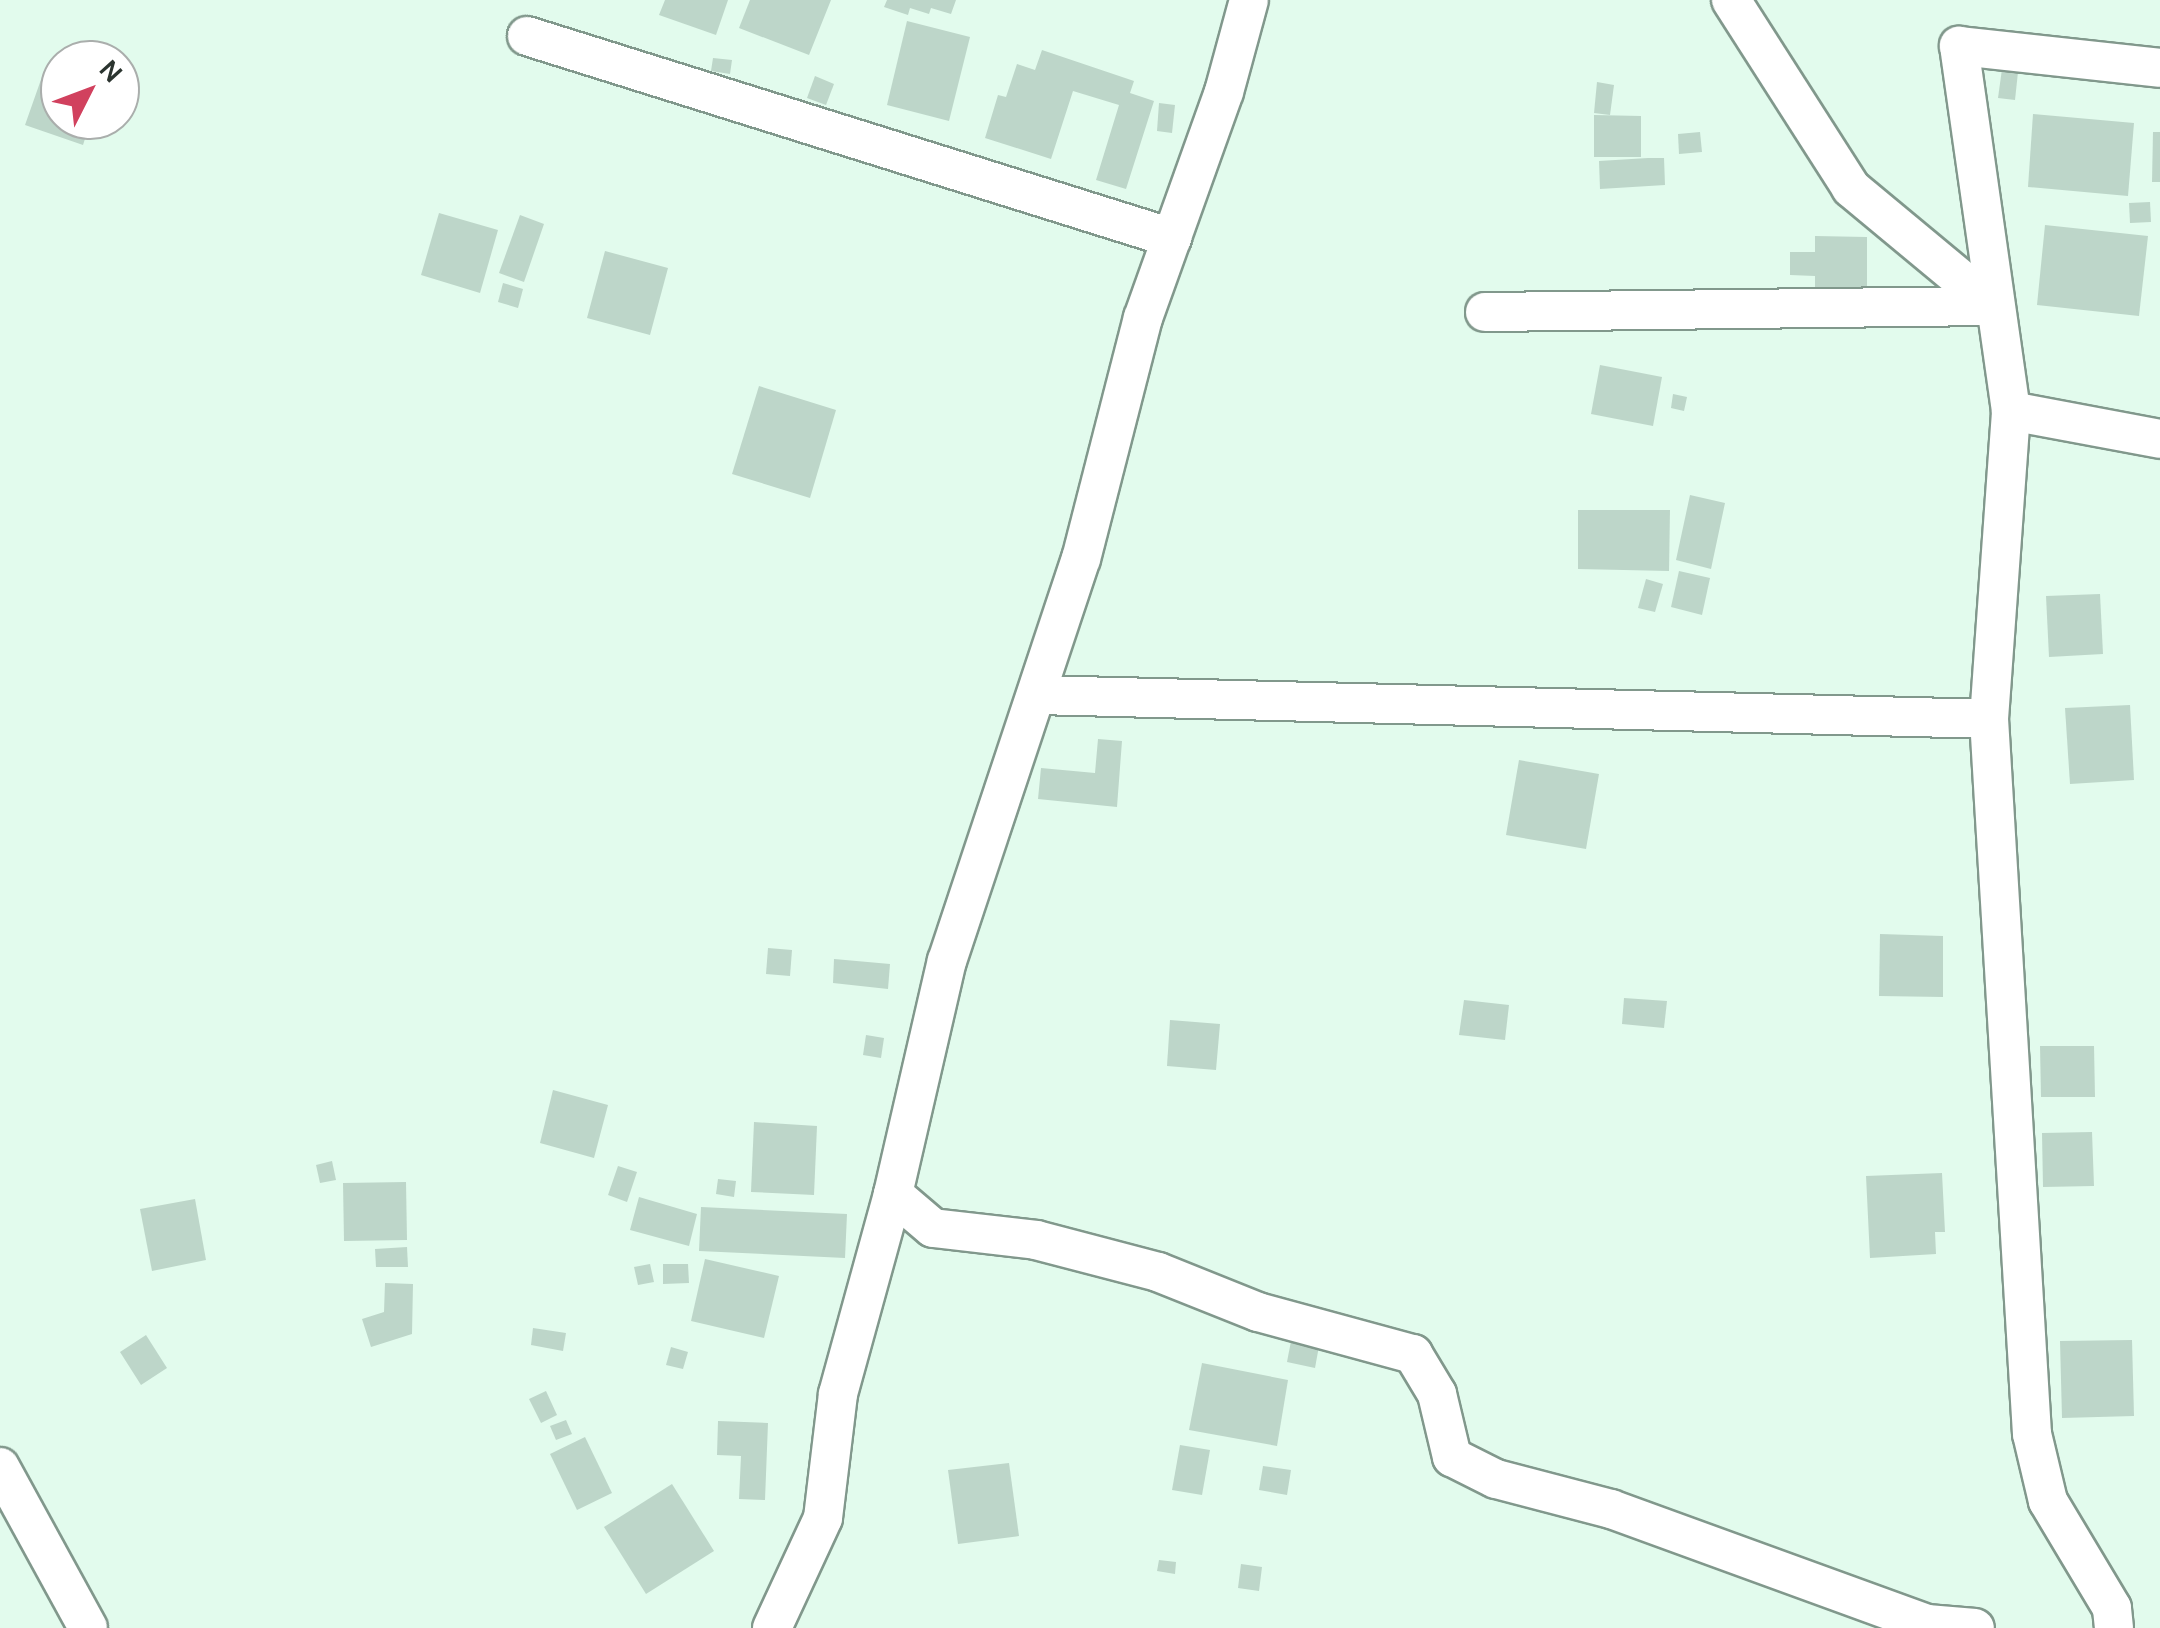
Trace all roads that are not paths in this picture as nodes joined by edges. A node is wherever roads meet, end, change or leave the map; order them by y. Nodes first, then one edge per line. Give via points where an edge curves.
1 (1249, 0) edge
2 (1731, 0) edge
3 (527, 36) dead end
4 (2160, 68) edge
5 (1172, 238) junction
6 (1993, 306) junction
7 (1485, 312) dead end
8 (2010, 410) junction
9 (2160, 439) edge
10 (1037, 695) junction
11 (1989, 719) junction
12 (893, 1194) junction
13 (0, 1468) edge
14 (88, 1628) edge
15 (772, 1628) edge
16 (1974, 1628) edge
17 (2114, 1628) edge

1 - 5 street
2 - 6 street via 1851,188
3 - 5 street
4 - 6 street via 1960,46
5 - 10 street via 1143,318 1082,558
6 - 7 street
6 - 8 street
8 - 9 street
8 - 11 street
10 - 11 street
10 - 12 street via 947,961
11 - 17 street via 2032,1434 2048,1501 2112,1608
12 - 15 street via 838,1394 823,1518
12 - 16 street via 933,1228 1036,1240 1158,1272 1258,1312 1413,1354 1437,1394 1452,1457 1496,1479 1610,1510 1927,1624
13 - 14 street

